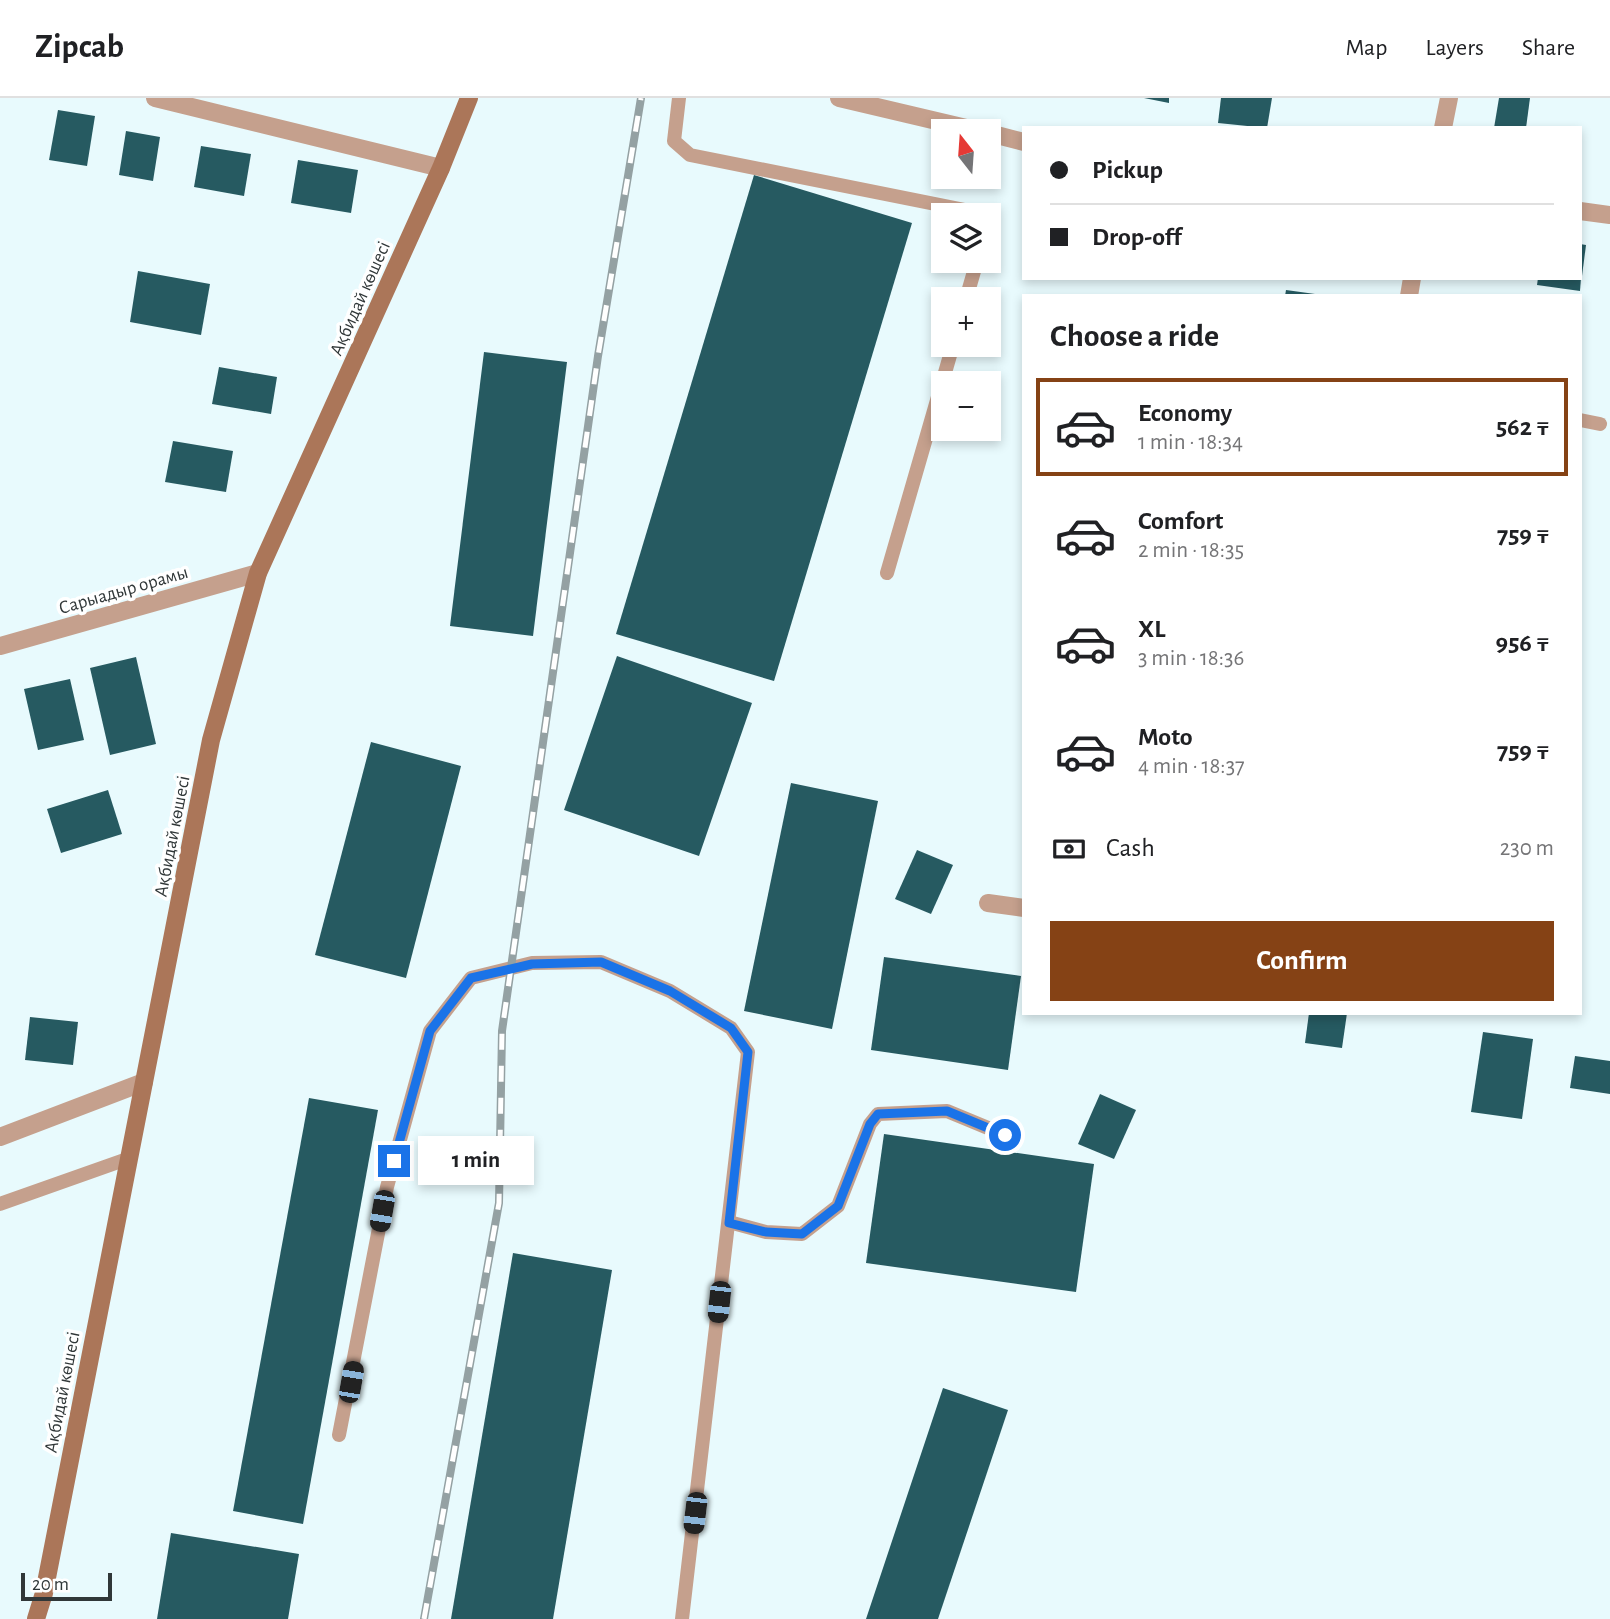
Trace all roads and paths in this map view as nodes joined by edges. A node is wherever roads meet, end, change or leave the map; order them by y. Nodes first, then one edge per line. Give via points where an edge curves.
1 (155, 98) edge
2 (469, 98) edge
3 (679, 98) edge
4 (839, 98) edge
5 (1449, 98) edge
6 (931, 120) edge
7 (1443, 126) edge
8 (1001, 137) edge
9 (1022, 142) edge
10 (441, 168) junction
11 (931, 203) edge
12 (1582, 211) edge
13 (1610, 215) edge
14 (950, 357) edge
15 (1582, 420) edge
16 (1600, 424) dead end
17 (258, 573) junction
18 (887, 573) dead end
19 (0, 646) edge
20 (988, 903) dead end
21 (1022, 908) edge
22 (144, 1082) junction
23 (1005, 1135) dead end
24 (0, 1138) edge
25 (127, 1159) junction
26 (0, 1204) edge
27 (729, 1223) junction
28 (339, 1435) dead end
29 (36, 1619) edge
30 (682, 1619) edge

1 - 10 street
2 - 10 street, Ақбидай көшесі
3 - 11 lane via 674,141 690,155
4 - 6 street
5 - 7 street
8 - 9 street
10 - 17 street, Ақбидай көшесі
12 - 13 street
14 - 18 lane
15 - 16 lane
17 - 19 street, Сарыадыр орамы
17 - 22 street, Ақбидай көшесі via 211,740
20 - 21 street
22 - 24 street
22 - 25 street, Ақбидай көшесі
23 - 27 lane via 947,1111 878,1114 838,1206 802,1234
25 - 26 lane
25 - 29 street, Ақбидай көшесі
27 - 28 lane via 748,1052 731,1028 670,991 601,962 532,964 471,978 430,1031 387,1187
27 - 30 lane

